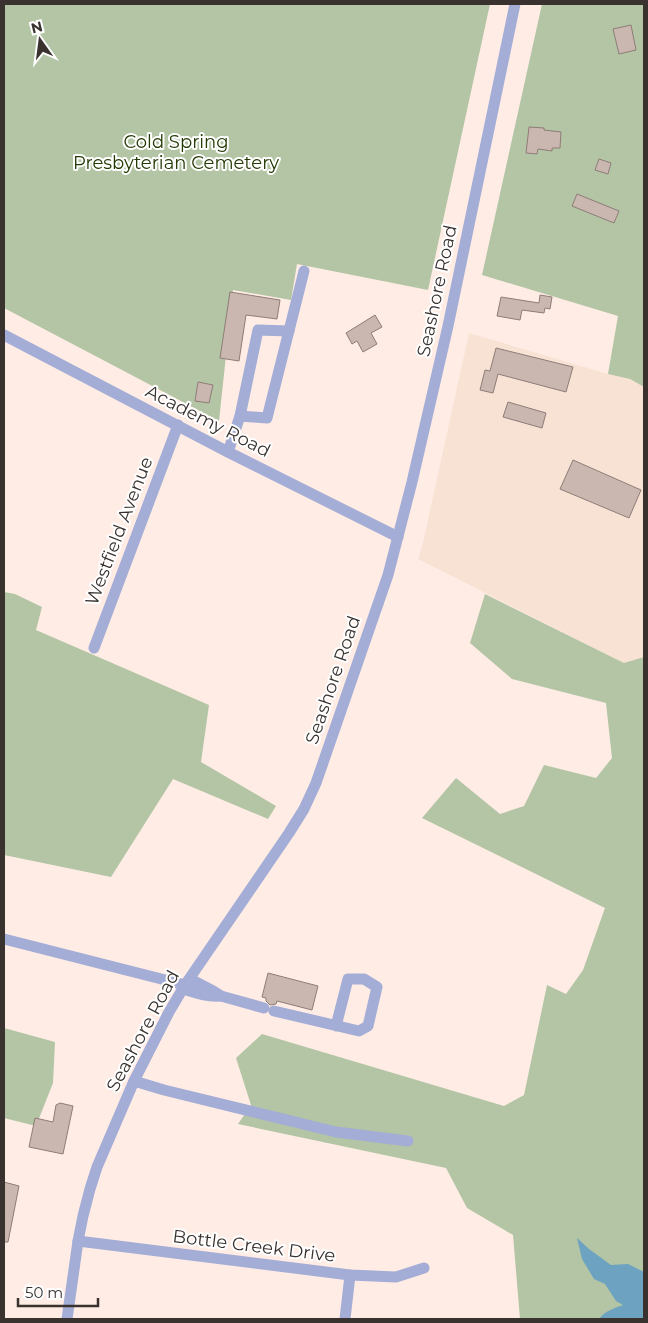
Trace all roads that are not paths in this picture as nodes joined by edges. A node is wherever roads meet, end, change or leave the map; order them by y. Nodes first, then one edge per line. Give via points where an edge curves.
1 (516, 4) edge
2 (304, 271) dead end
3 (289, 330) junction
4 (4, 335) edge
5 (240, 416) junction
6 (178, 425) junction
7 (228, 452) junction
8 (398, 537) junction
9 (94, 648) dead end
10 (4, 939) edge
11 (186, 984) junction
12 (336, 1026) junction
13 (134, 1081) junction
14 (408, 1141) dead end
15 (78, 1241) junction
16 (424, 1268) dead end
17 (350, 1275) junction
18 (68, 1319) edge
19 (345, 1319) edge

1 - 8 street, Seashore Road via 448,326
2 - 3 street
3 - 5 street via 267,418
3 - 5 street via 258,330
4 - 6 street, Academy Road
5 - 7 street
6 - 7 street, Academy Road
6 - 9 street, Westfield Avenue
7 - 8 street, Academy Road
8 - 11 street, Seashore Road via 379,602 304,809
10 - 11 street
11 - 12 street
11 - 13 street, Seashore Road
12 - 12 street via 359,1031 368,1026 378,987 364,979 348,979
13 - 14 street via 336,1132
13 - 15 street, Seashore Road via 97,1167
15 - 17 street, Bottle Creek Drive
15 - 18 street, Seashore Road
16 - 17 street, Bottle Creek Drive via 396,1277
17 - 19 street

